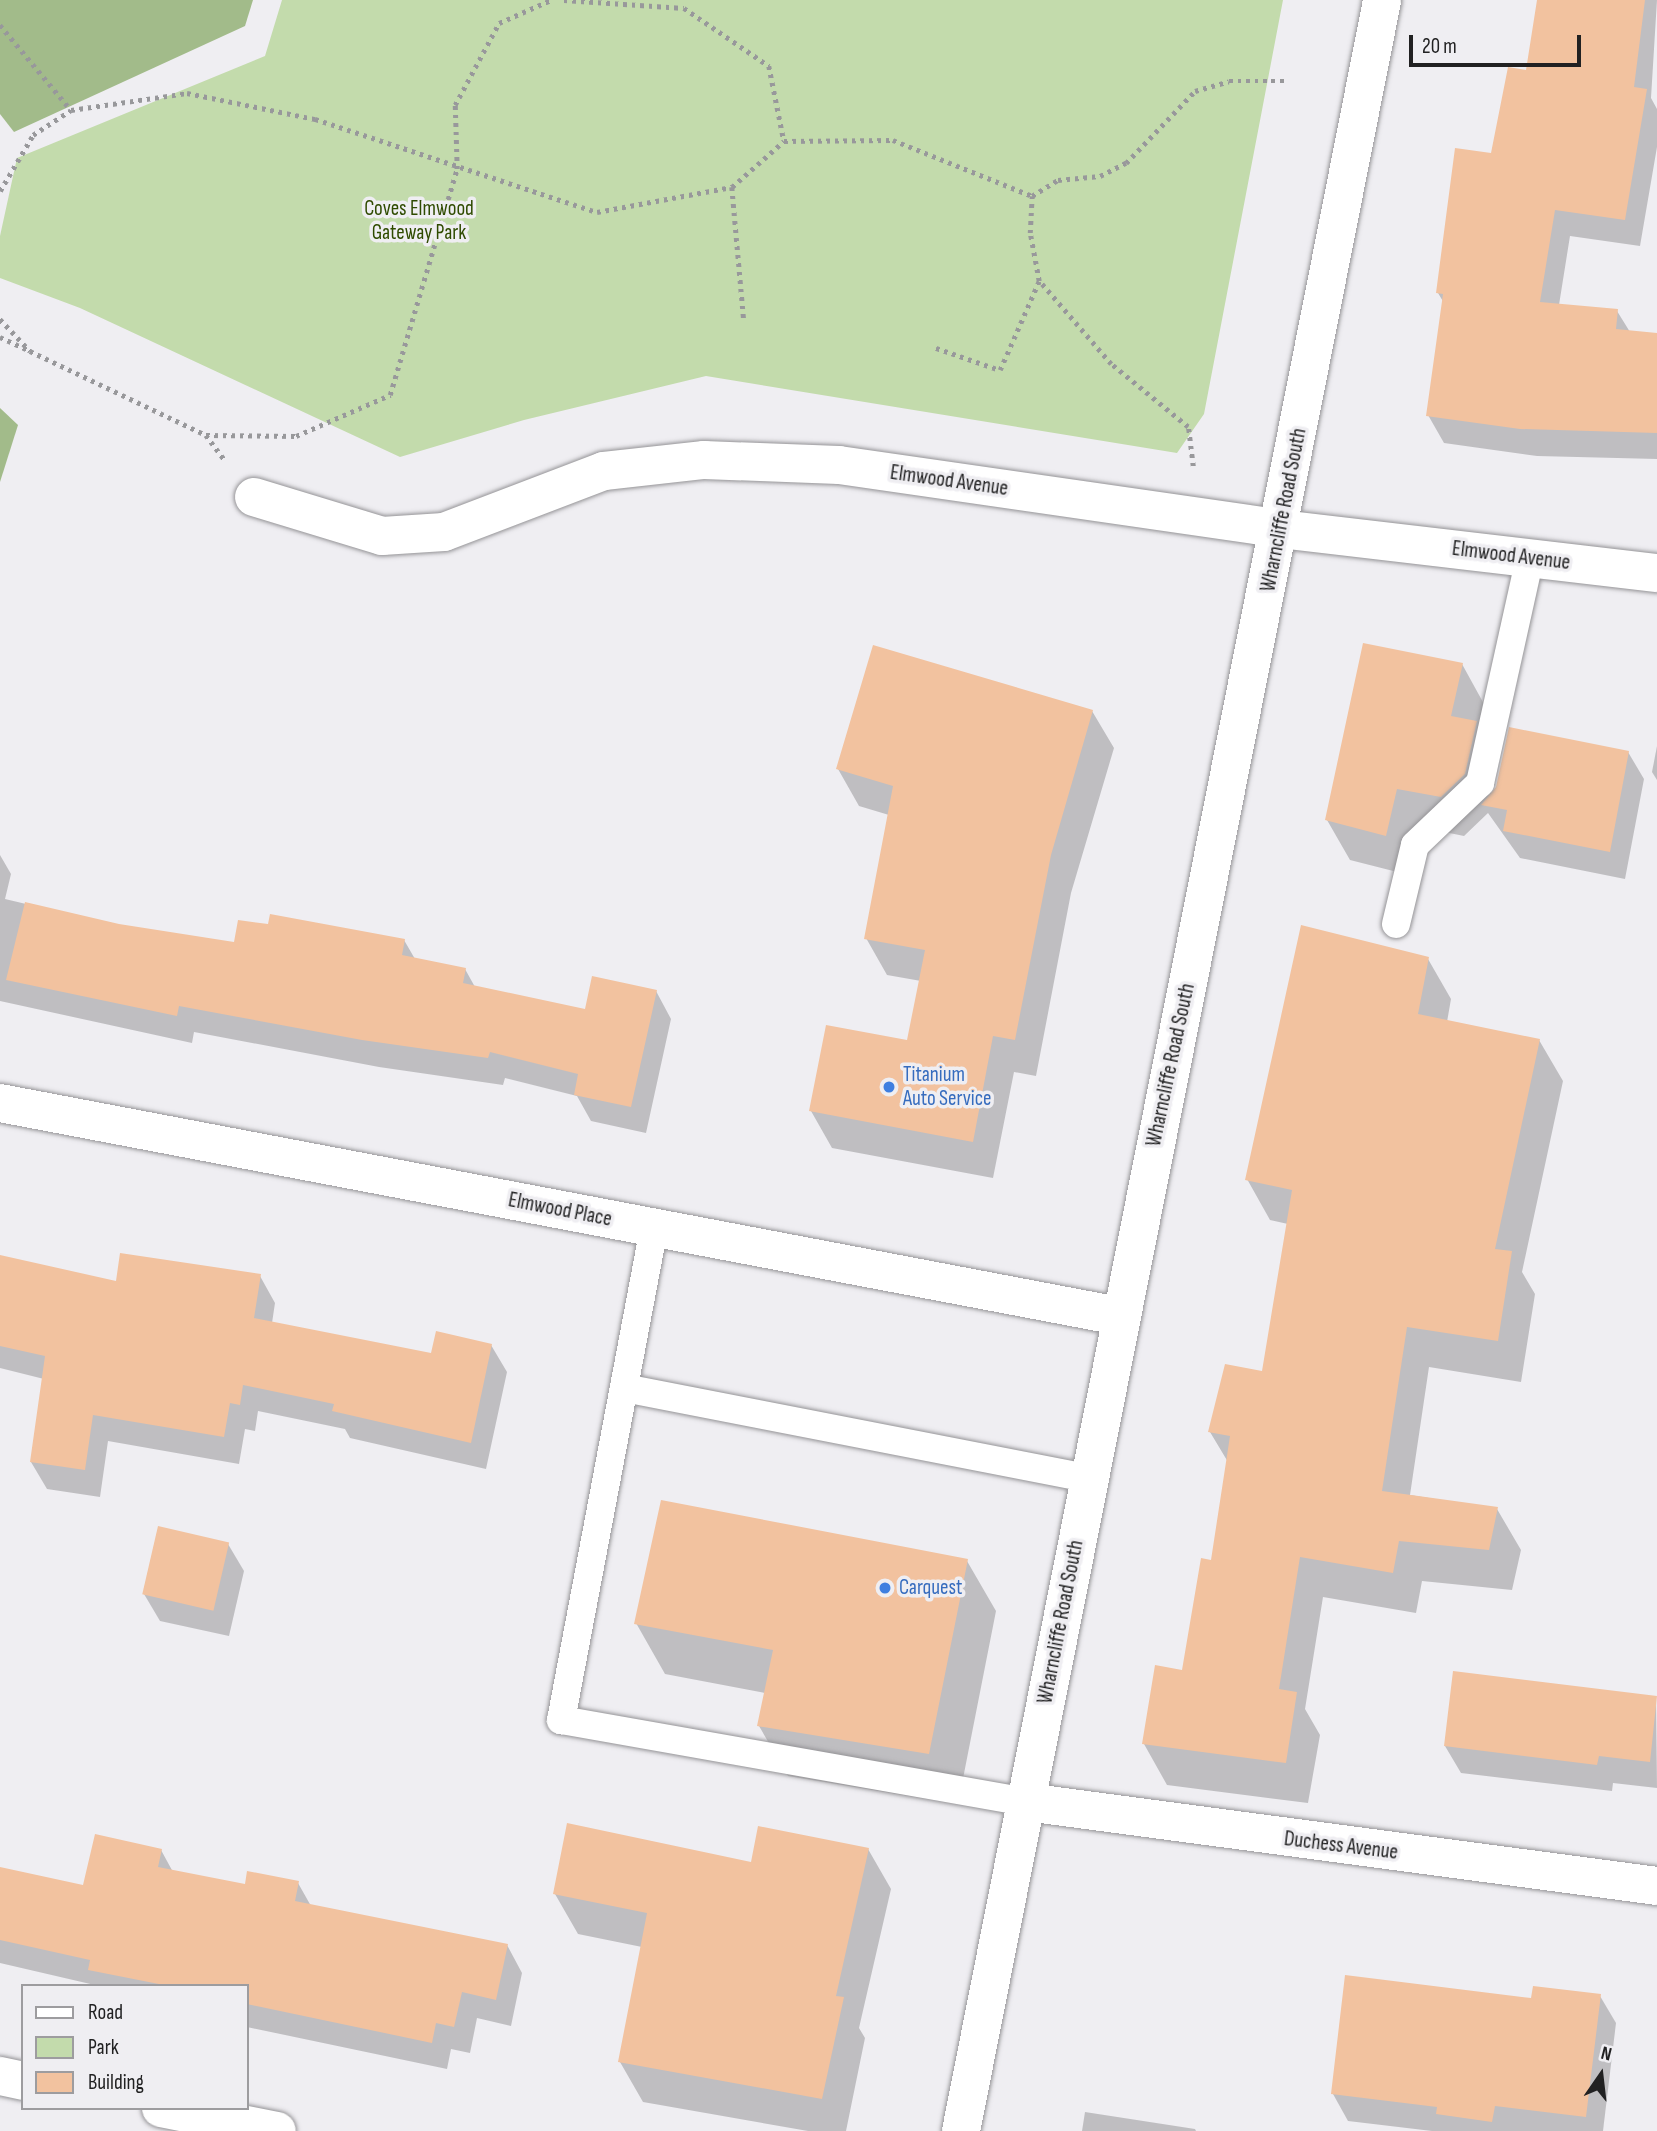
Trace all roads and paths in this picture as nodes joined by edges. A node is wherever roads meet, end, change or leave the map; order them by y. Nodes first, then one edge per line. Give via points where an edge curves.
1 (551, 0) edge
2 (564, 0) edge
3 (1382, 0) edge
4 (0, 25) edge
5 (1286, 81) dead end
6 (71, 110) junction
7 (784, 141) junction
8 (457, 169) junction
9 (732, 187) junction
10 (0, 191) edge
11 (1032, 196) junction
12 (1039, 281) junction
13 (0, 318) edge
14 (744, 321) dead end
15 (0, 337) edge
16 (936, 348) dead end
17 (30, 351) junction
18 (205, 435) junction
19 (254, 497) joint
20 (1199, 518) junction
21 (1281, 529) junction
22 (1530, 558) junction
23 (1657, 573) edge
24 (1396, 924) dead end
25 (0, 1103) edge
26 (654, 1228) junction
27 (1119, 1316) junction
28 (624, 1388) junction
29 (1088, 1478) junction
30 (1026, 1802) junction
31 (1657, 1886) edge
32 (0, 2076) edge
33 (21, 2081) edge
34 (171, 2110) edge
35 (277, 2131) edge
36 (961, 2131) edge

1 - 8 path via 499,23 455,105
2 - 7 path via 684,8 769,66
3 - 21 street, Wharncliffe Road South
4 - 6 path
5 - 11 path via 1228,82 1195,91 1126,163 1100,176 1058,180
6 - 8 path via 187,93 315,119
6 - 10 path via 33,135
7 - 9 path
7 - 11 path via 893,140
8 - 9 path via 597,212
8 - 18 path via 390,394 296,436
9 - 14 path
11 - 12 path via 1030,233
12 - 16 path via 1000,370
12 - 20 path via 1111,364 1188,427
13 - 17 path
15 - 17 path
17 - 18 path
18 - 19 path
19 - 20 street, Elmwood Avenue via 382,536 444,532 604,471 704,460 839,465
20 - 21 street, Elmwood Avenue
21 - 22 street, Elmwood Avenue
21 - 27 street, Wharncliffe Road South
22 - 23 street, Elmwood Avenue
22 - 24 lane via 1479,783 1415,845
25 - 26 street, Elmwood Place
26 - 27 street, Elmwood Place
26 - 28 lane
27 - 29 street, Wharncliffe Road South
28 - 29 lane
28 - 30 lane via 561,1720
29 - 30 street, Wharncliffe Road South
30 - 31 street, Duchess Avenue
30 - 36 street, Wharncliffe Road South
32 - 33 street
34 - 35 street

